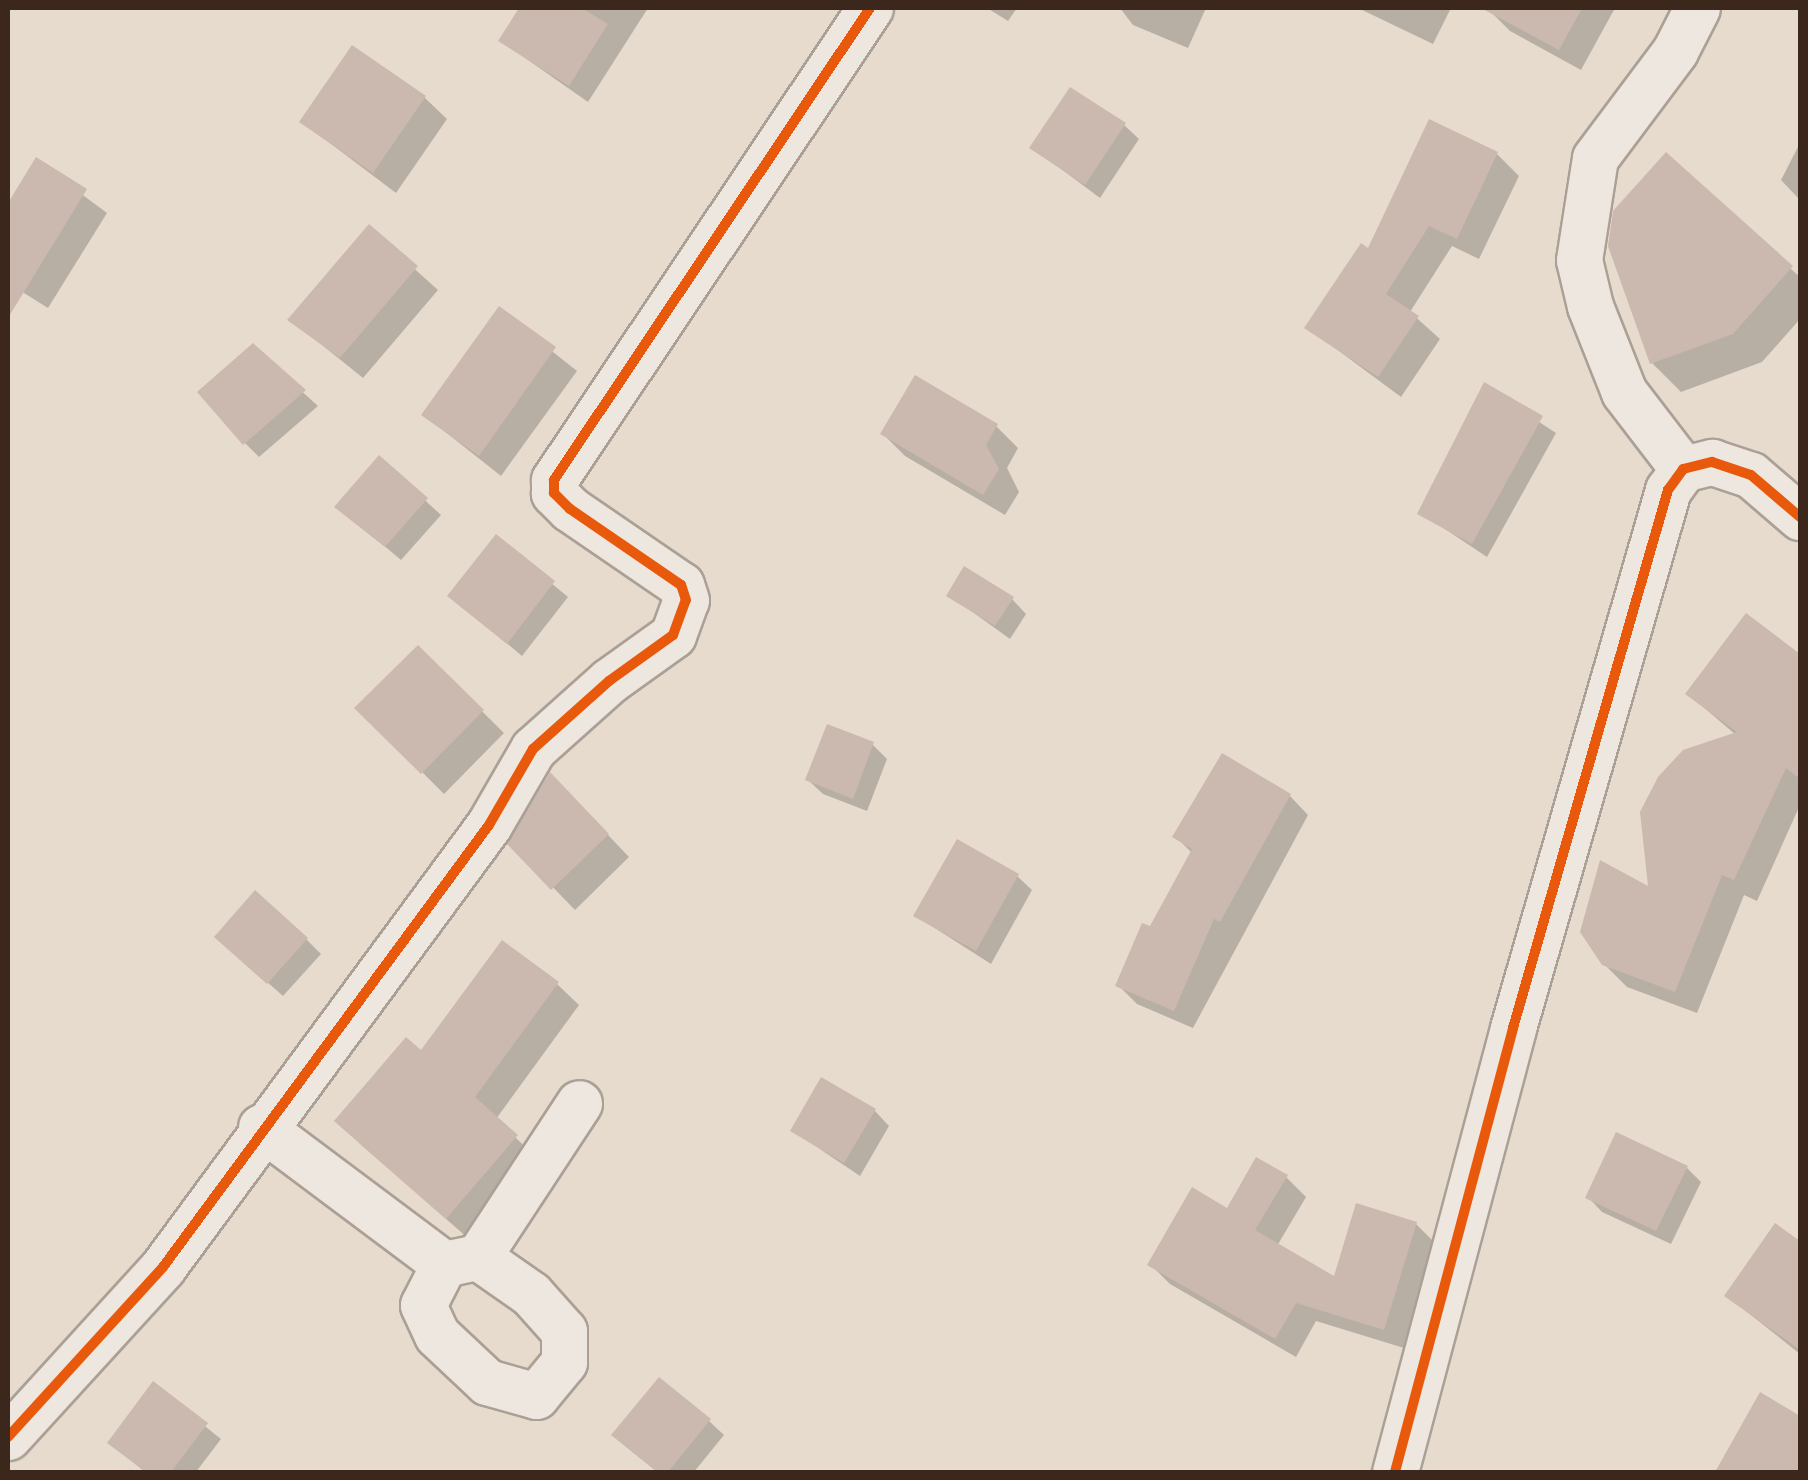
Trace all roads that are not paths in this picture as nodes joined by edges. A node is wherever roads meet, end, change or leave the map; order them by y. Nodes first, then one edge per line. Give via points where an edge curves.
1 (870, 8) edge
2 (1696, 8) edge
3 (1683, 470) junction
4 (1800, 517) edge
5 (579, 1104) dead end
6 (260, 1128) junction
7 (8, 1437) edge
8 (1395, 1472) edge

1 - 6 street via 554,480 554,493 570,509 681,584 681,623 658,652 609,680 534,749 488,824
2 - 3 street via 1675,52 1595,158 1580,260 1590,306 1624,392
3 - 4 street via 1712,462 1751,475
3 - 8 street via 1668,490 1513,1028
5 - 6 street via 461,1260
6 - 7 street via 163,1267

